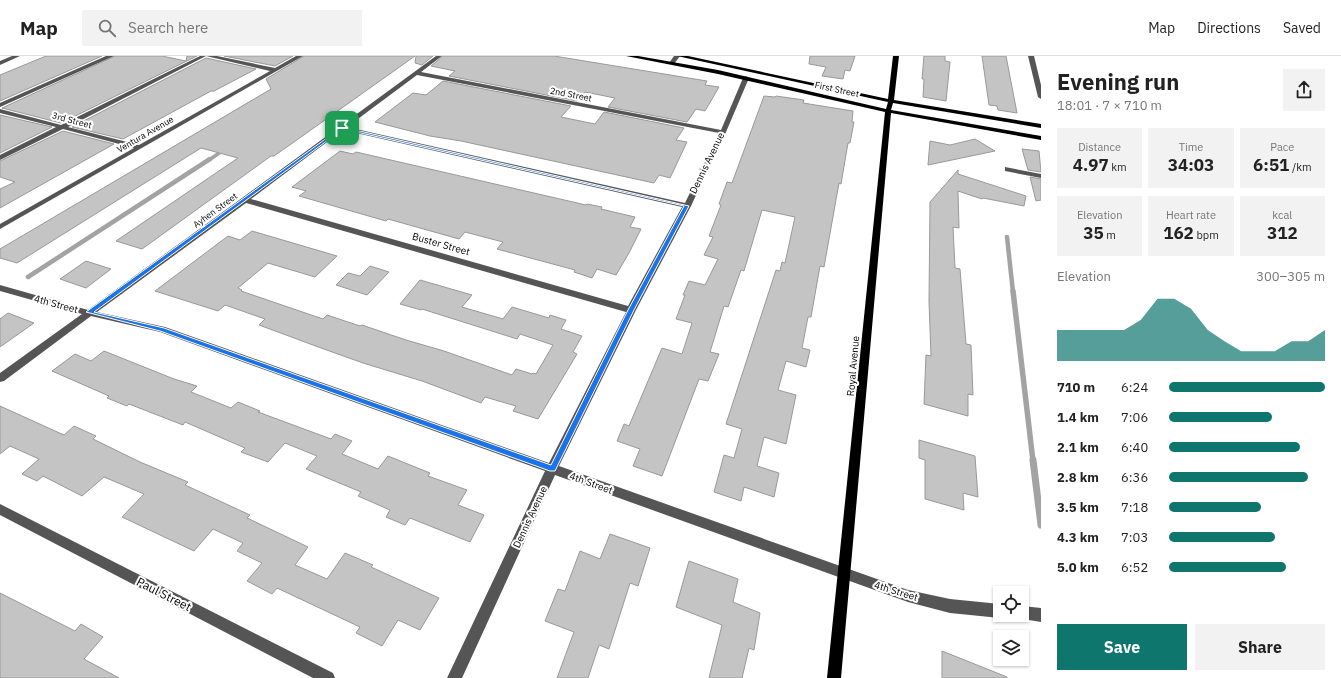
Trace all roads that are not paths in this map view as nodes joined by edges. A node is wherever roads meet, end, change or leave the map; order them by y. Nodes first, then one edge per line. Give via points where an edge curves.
1 (17, 56) edge
2 (111, 56) edge
3 (204, 56) edge
4 (209, 56) edge
5 (300, 56) edge
6 (439, 56) edge
7 (629, 56) edge
8 (679, 56) edge
9 (896, 56) edge
10 (1031, 56) edge
11 (0, 63) edge
12 (672, 63) junction
13 (276, 70) junction
14 (416, 74) junction
15 (1038, 74) edge
16 (746, 78) junction
17 (1041, 97) edge
18 (0, 105) edge
19 (890, 106) junction
20 (0, 111) edge
21 (1041, 126) edge
22 (63, 127) junction
23 (342, 128) junction
24 (723, 132) junction
25 (1041, 138) edge
26 (140, 147) junction
27 (0, 158) edge
28 (1008, 169) dead end
29 (1041, 176) edge
30 (245, 200) junction
31 (687, 206) junction
32 (0, 228) edge
33 (0, 288) edge
34 (631, 310) junction
35 (89, 312) junction
36 (0, 378) edge
37 (552, 469) junction
38 (0, 509) edge
39 (845, 575) junction
40 (993, 610) edge
41 (1029, 614) edge
42 (1041, 615) edge
43 (328, 678) edge
44 (454, 678) edge
45 (834, 678) edge

1 - 11 street
2 - 18 street
3 - 22 street
4 - 13 street
5 - 13 street, Ventura Avenue
6 - 14 street, Ayhen Street
7 - 12 main road, First Street
8 - 12 street
8 - 19 main road, First Street
9 - 19 main road, Royal Avenue
10 - 15 street
12 - 16 main road, First Street
13 - 26 street, Ventura Avenue
14 - 23 street, Ayhen Street
14 - 24 street, 2nd Street
15 - 17 street
16 - 19 main road, First Street
16 - 24 street, Dennis Avenue
19 - 21 main road, First Street
19 - 25 main road, First Street
19 - 39 main road, Royal Avenue
20 - 22 street, 3rd Street
22 - 26 street, 3rd Street
22 - 27 street
23 - 30 street, Ayhen Street
23 - 31 street
24 - 31 street, Dennis Avenue
26 - 32 street, Ventura Avenue
28 - 29 street
30 - 34 street, Buster Street
30 - 35 street, Ayhen Street
31 - 34 street, Dennis Avenue
33 - 35 street, 4th Street
34 - 37 street, Dennis Avenue
35 - 36 street, Ayhen Street
35 - 37 street, 4th Street via 162,329
37 - 39 street, 4th Street
37 - 44 street, Dennis Avenue
38 - 43 street, Paul Street
39 - 40 street, 4th Street via 908,596 950,606
39 - 45 main road, Royal Avenue
41 - 42 street

